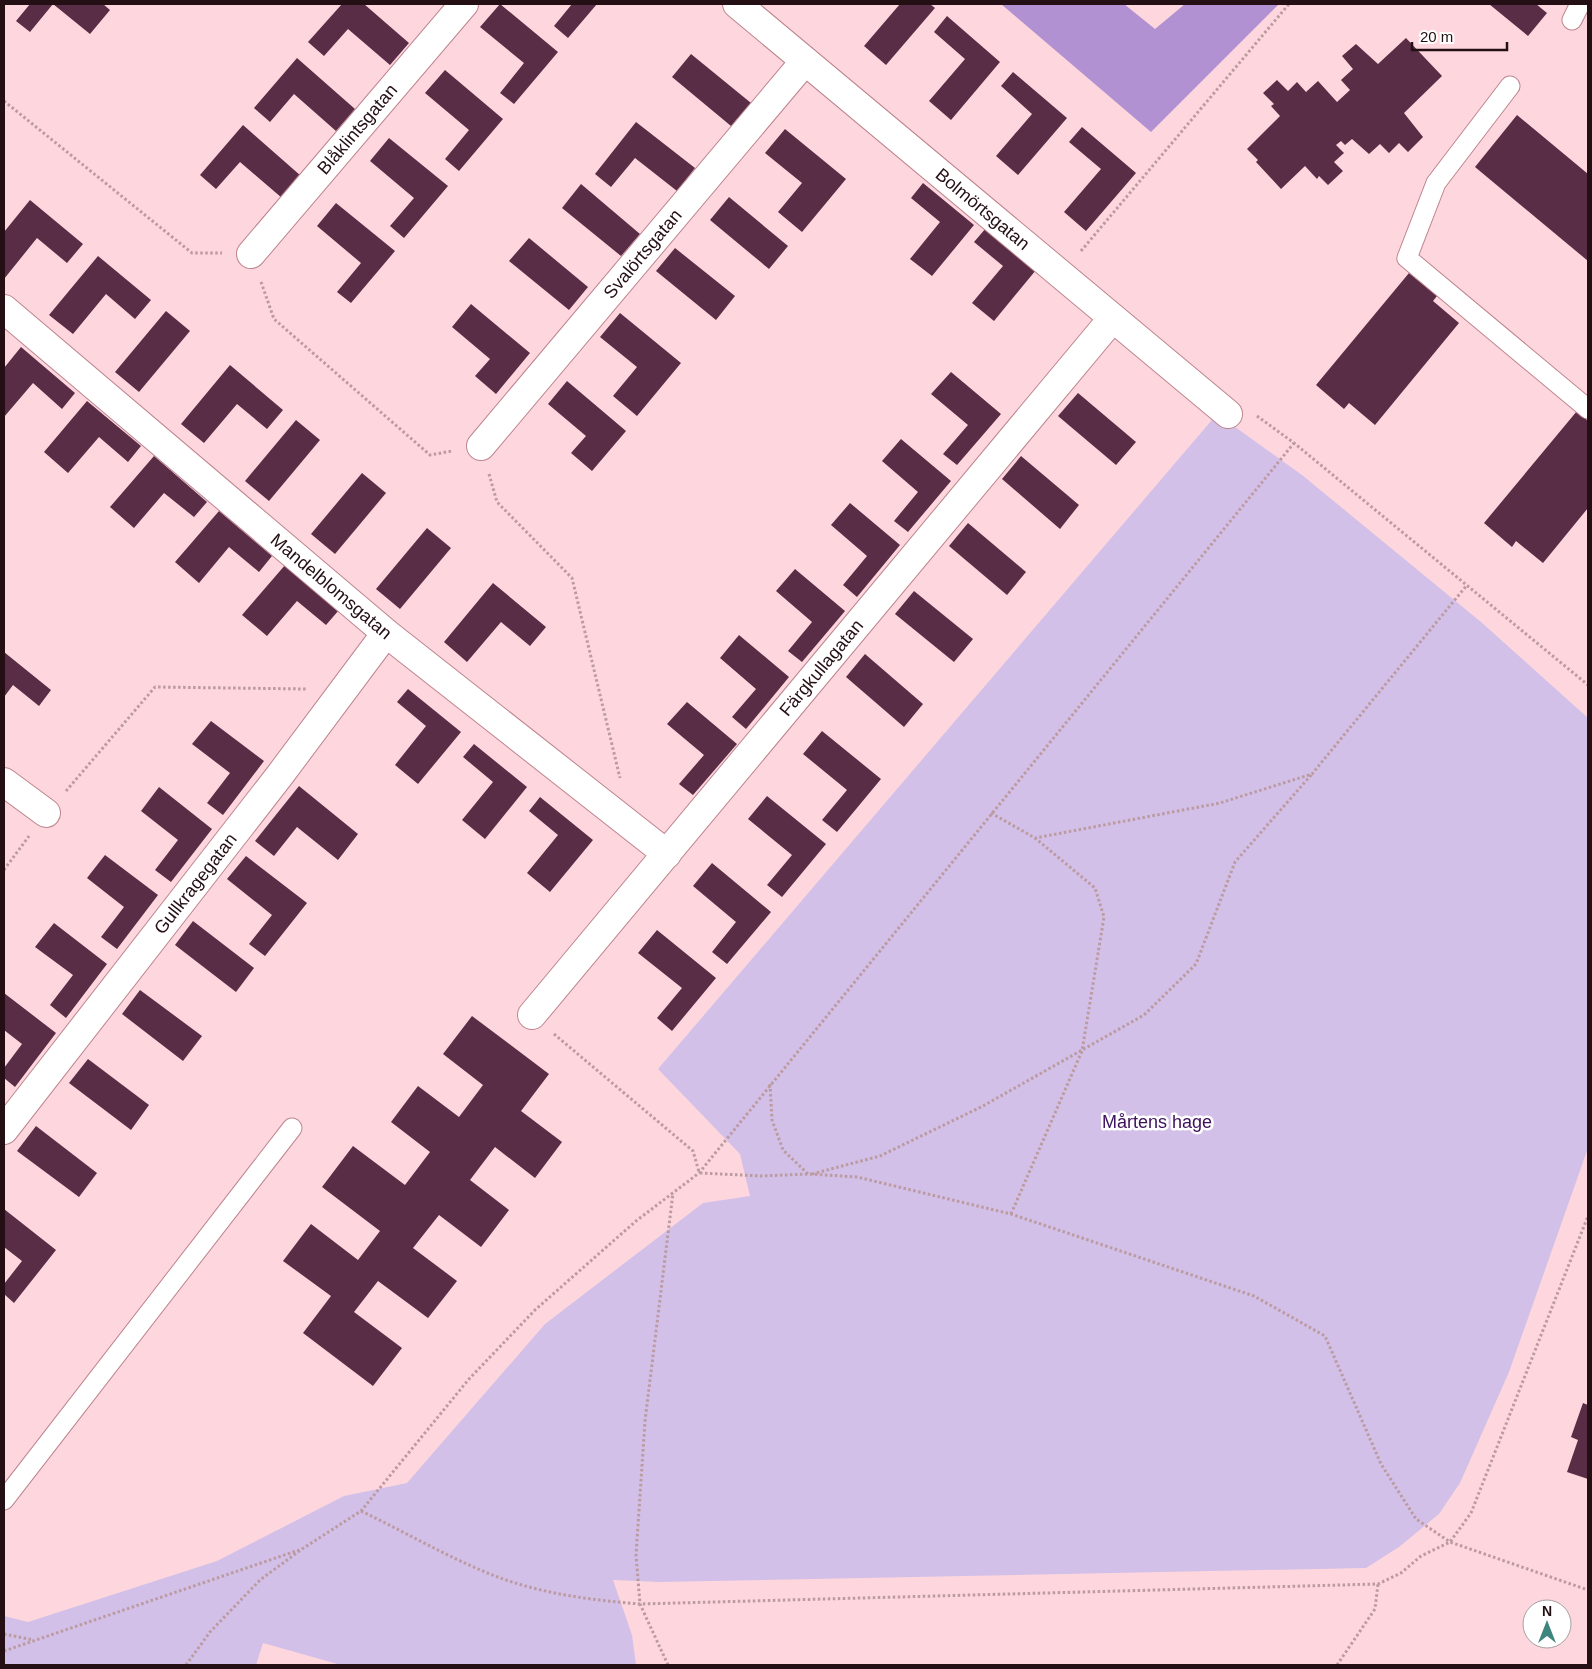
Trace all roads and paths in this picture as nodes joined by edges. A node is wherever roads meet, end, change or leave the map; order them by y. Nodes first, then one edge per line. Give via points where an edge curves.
1 (464, 4) edge
2 (737, 4) edge
3 (1289, 4) edge
4 (805, 61) junction
5 (1510, 86) dead end
6 (4, 101) edge
7 (251, 254) junction
8 (1061, 275) junction
9 (4, 309) edge
10 (1112, 319) junction
11 (1588, 409) edge
12 (1228, 414) joint
13 (1294, 443) junction
14 (480, 446) junction
15 (1467, 585) junction
16 (386, 633) junction
17 (1588, 685) edge
18 (344, 690) junction
19 (1312, 774) junction
20 (620, 779) dead end
21 (4, 782) edge
22 (46, 813) junction
23 (991, 813) junction
24 (1035, 838) junction
25 (667, 854) junction
26 (4, 870) edge
27 (532, 1015) joint
28 (1082, 1051) junction
29 (770, 1084) junction
30 (292, 1128) dead end
31 (4, 1130) edge
32 (699, 1173) junction
33 (809, 1174) junction
34 (674, 1192) junction
35 (1011, 1214) junction
36 (1588, 1216) edge
37 (4, 1500) edge
38 (361, 1511) junction
39 (1450, 1542) junction
40 (302, 1549) junction
41 (1378, 1584) junction
42 (1588, 1590) edge
43 (640, 1604) junction
44 (4, 1634) edge
45 (34, 1640) junction
46 (4, 1651) edge
47 (186, 1665) edge
48 (668, 1665) edge
49 (1337, 1665) edge

1 - 7 street, Blåklintsgatan
2 - 4 street, Bolmörtsgatan
3 - 8 path
4 - 8 street, Bolmörtsgatan
4 - 14 street, Svalörtsgatan
5 - 11 lane via 1436,183 1408,258
6 - 7 path via 192,253
7 - 14 path via 274,319 430,455
8 - 10 street, Bolmörtsgatan
9 - 16 street, Mandelblomsgatan
10 - 12 street, Bolmörtsgatan
10 - 25 street, Färgkullagatan
12 - 13 path via 1244,407
13 - 15 path
13 - 23 path
14 - 20 path via 497,502 572,578
15 - 17 path
15 - 19 path
16 - 18 street, Gullkragegatan
16 - 25 street, Mandelblomsgatan
18 - 22 path via 155,687
18 - 31 street, Gullkragegatan
19 - 24 path via 1220,803
19 - 28 path via 1235,862 1196,964 1144,1015
21 - 22 street
22 - 26 path
23 - 24 path
23 - 29 path
24 - 28 path via 1095,888 1104,917
25 - 27 street, Färgkullagatan
27 - 32 path via 694,1151
28 - 33 path via 983,1106 880,1156
28 - 35 path
29 - 32 path
29 - 33 path via 772,1120 783,1150
30 - 37 lane
32 - 33 path
32 - 34 path
33 - 35 path via 857,1177
34 - 38 path via 535,1310 469,1379
34 - 43 path via 645,1421 636,1555
35 - 39 path via 1254,1296 1325,1336 1381,1464 1416,1520
36 - 39 path via 1472,1513
38 - 40 path
38 - 43 path via 519,1584 599,1601
39 - 41 path via 1420,1556 1401,1573
39 - 42 path
40 - 45 path
40 - 47 path via 260,1580 210,1632
41 - 43 path
41 - 49 path via 1375,1610
43 - 48 path
44 - 45 path
45 - 46 path

